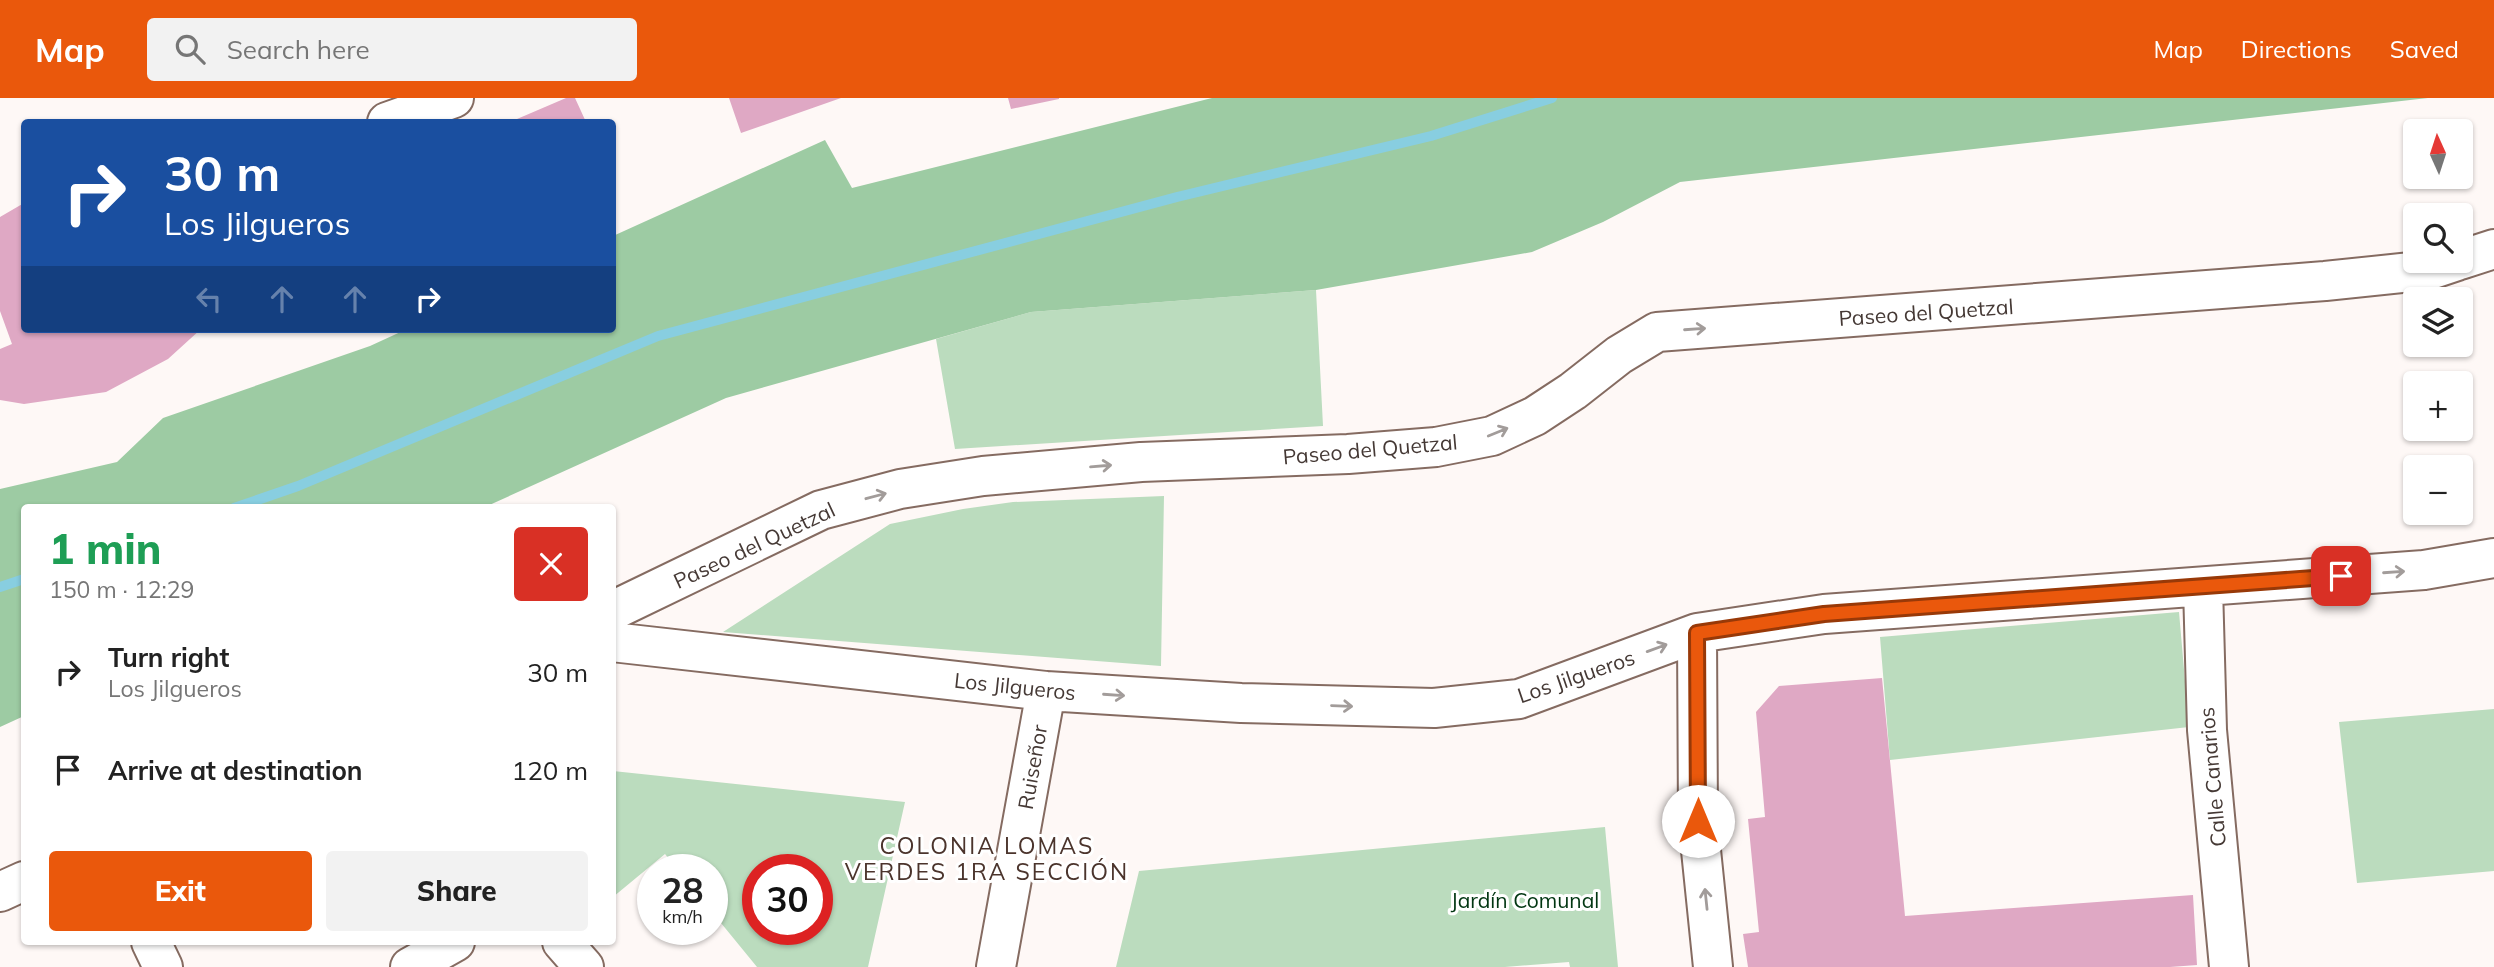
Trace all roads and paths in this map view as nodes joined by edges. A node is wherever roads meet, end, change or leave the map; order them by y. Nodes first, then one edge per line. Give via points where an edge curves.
1 (454, 98) edge
2 (395, 119) edge
3 (2494, 249) edge
4 (2473, 256) edge
5 (2403, 273) edge
6 (2494, 558) edge
7 (2203, 587) junction
8 (616, 609) edge
9 (1697, 633) junction
10 (616, 642) edge
11 (1046, 691) junction
12 (21, 882) edge
13 (0, 892) edge
14 (152, 945) edge
15 (450, 945) edge
16 (565, 945) edge
17 (163, 967) edge
18 (410, 967) edge
19 (584, 967) edge
20 (996, 967) edge
21 (1713, 967) edge
22 (2229, 967) edge

1 - 2 street
3 - 4 street, Paseo del Quetzal
8 -> 5 street, Paseo del Quetzal via 821,510 900,489 984,476 1141,462 1436,447 1492,436 1535,416 1657,332
7 -> 6 street, Los Jilgueros via 2424,569
7 - 9 street, Los Jilgueros via 1824,614
7 - 22 street, Calle Canarios via 2207,730
11 -> 9 street, Los Jilgueros via 1434,708 1519,699
21 -> 9 street via 1698,821
10 - 11 street, Los Jilgueros
11 - 20 street, Ruiseñor
12 - 13 street
14 - 17 street
15 - 18 street
16 - 19 street

